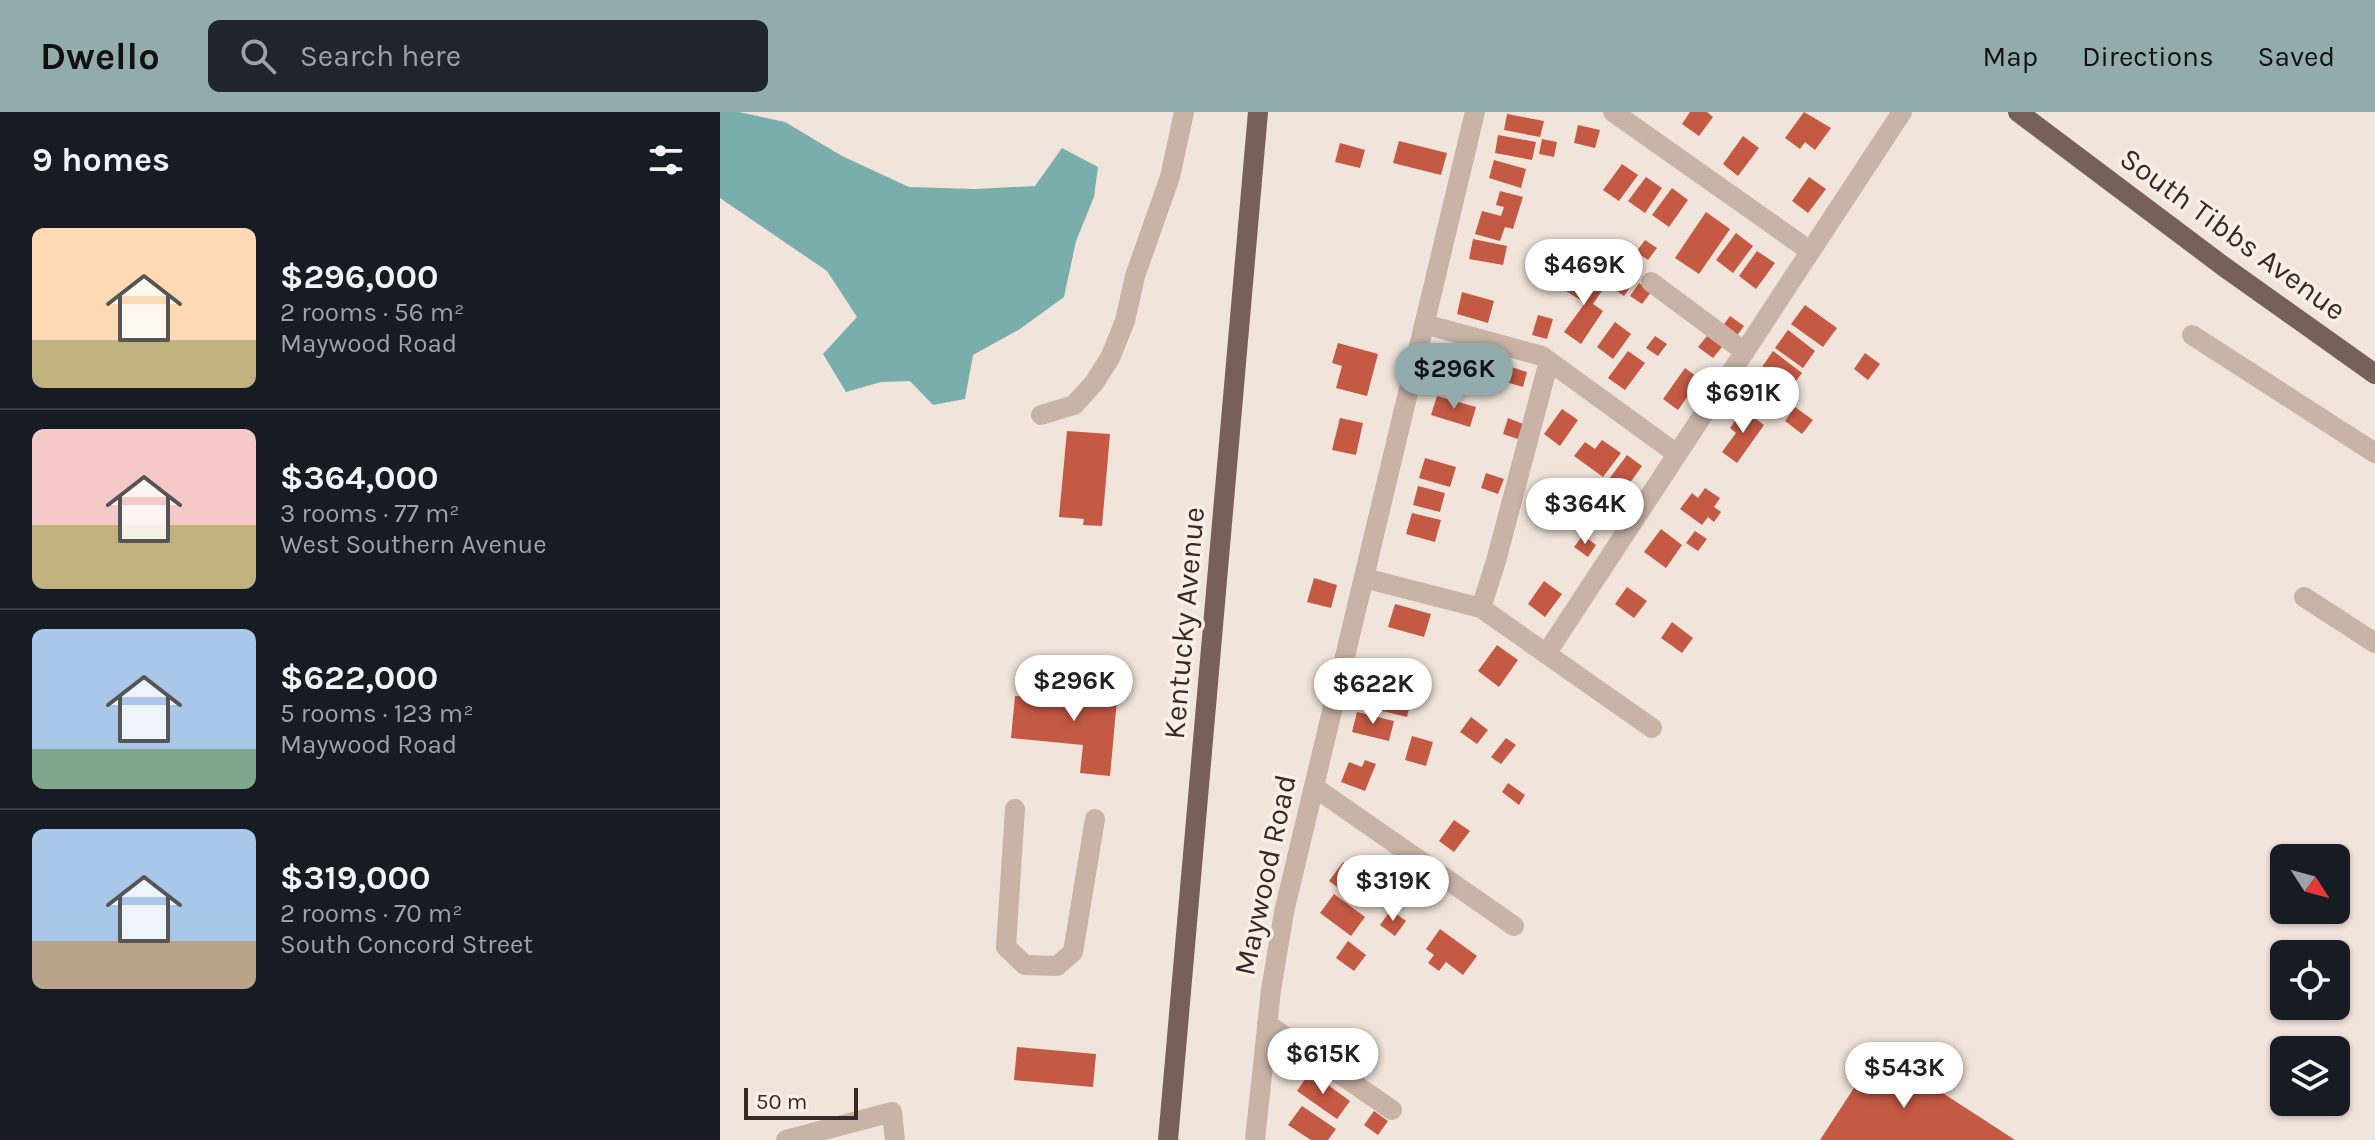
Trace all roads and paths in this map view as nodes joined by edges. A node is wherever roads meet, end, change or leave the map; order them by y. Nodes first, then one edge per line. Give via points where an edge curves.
1 (1184, 112) edge
2 (1258, 112) edge
3 (1475, 112) edge
4 (1613, 112) edge
5 (1902, 112) edge
6 (2018, 112) edge
7 (1810, 251) junction
8 (1651, 282) dead end
9 (1424, 324) junction
10 (2192, 335) dead end
11 (1745, 352) junction
12 (1549, 361) junction
13 (2375, 374) edge
14 (1041, 415) dead end
15 (2375, 453) edge
16 (1677, 454) junction
17 (1364, 578) junction
18 (2304, 597) dead end
19 (1481, 608) junction
20 (2375, 643) edge
21 (1546, 654) junction
22 (1652, 728) dead end
23 (1314, 787) junction
24 (1015, 809) dead end
25 (1095, 819) dead end
26 (1514, 926) dead end
27 (1267, 1024) junction
28 (1392, 1110) dead end
29 (786, 1140) edge
30 (895, 1140) edge
31 (1168, 1140) edge
32 (1255, 1140) edge

1 - 14 street via 1170,177 1110,358 1074,405
2 - 31 main road, Kentucky Avenue
3 - 9 street, Maywood Road
4 - 7 street
5 - 7 street
6 - 13 main road, South Tibbs Avenue
7 - 11 street
8 - 11 street
9 - 12 street
9 - 17 street, Maywood Road
10 - 15 street
11 - 16 street
12 - 16 street
12 - 19 street
16 - 21 street
17 - 19 street
17 - 23 street, Maywood Road
18 - 20 street
19 - 21 street
21 - 22 street
23 - 26 street
23 - 27 street, Maywood Road via 1281,928
24 - 25 street via 1006,947 1025,965 1057,966 1073,952
27 - 28 street
27 - 32 street, Maywood Road
29 - 30 street via 892,1112

